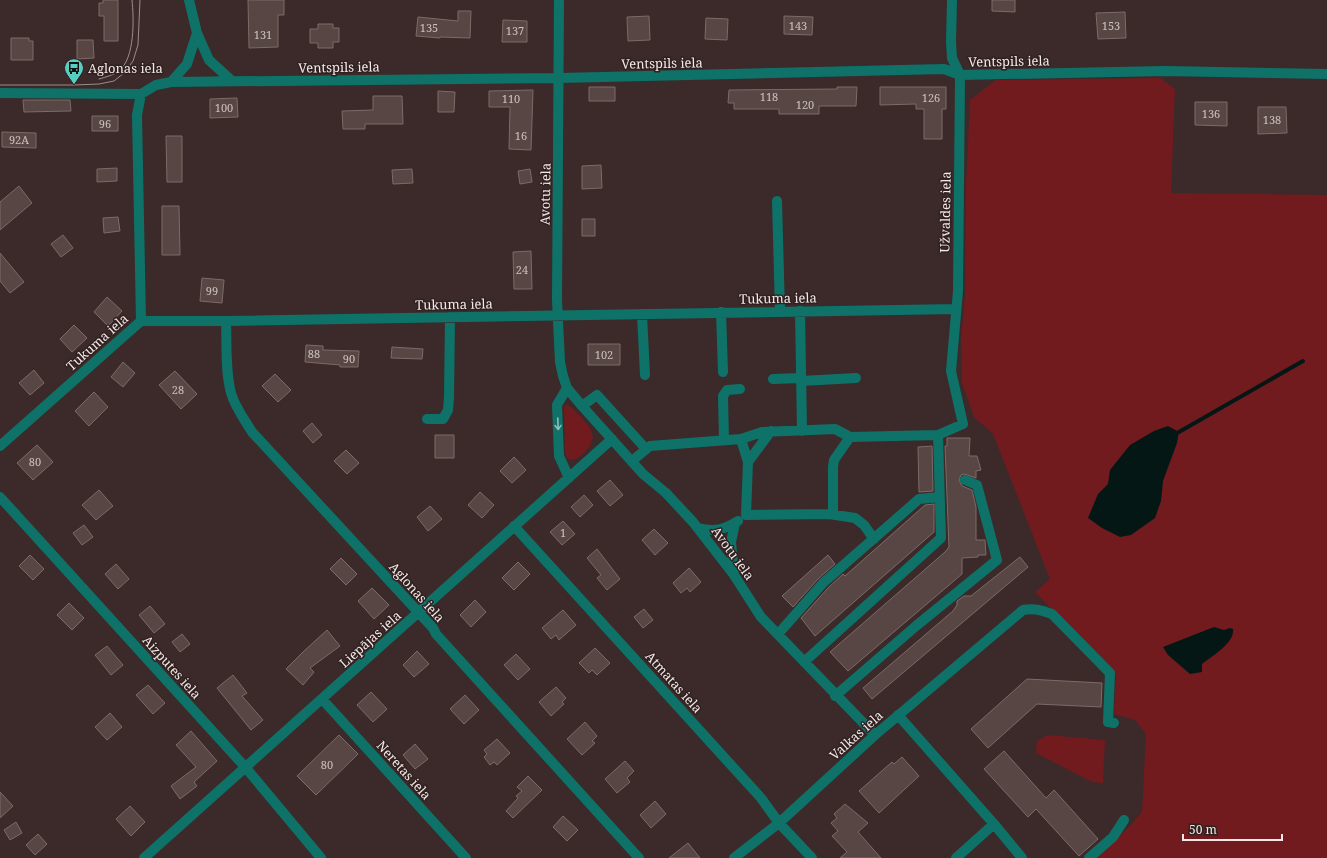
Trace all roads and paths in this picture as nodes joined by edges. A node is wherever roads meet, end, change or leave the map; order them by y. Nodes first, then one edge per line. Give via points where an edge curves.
1 (189, 0) edge
2 (559, 0) edge
3 (952, 0) edge
4 (197, 33) junction
5 (1327, 74) edge
6 (960, 75) junction
7 (559, 78) junction
8 (232, 81) junction
9 (171, 82) junction
10 (0, 93) edge
11 (141, 94) junction
12 (777, 201) dead end
13 (956, 309) junction
14 (780, 311) junction
15 (800, 311) junction
16 (721, 312) junction
17 (642, 314) junction
18 (558, 316) junction
19 (450, 317) junction
20 (141, 321) junction
21 (226, 321) junction
22 (723, 372) dead end
23 (645, 375) dead end
24 (856, 378) dead end
25 (773, 379) dead end
26 (801, 379) junction
27 (567, 388) junction
28 (740, 389) dead end
29 (582, 406) junction
30 (427, 419) dead end
31 (802, 431) junction
32 (771, 432) junction
33 (938, 435) junction
34 (850, 437) junction
35 (741, 438) junction
36 (612, 439) junction
37 (724, 440) junction
38 (0, 446) edge
39 (646, 449) junction
40 (632, 461) junction
41 (748, 462) junction
42 (569, 478) junction
43 (965, 480) dead end
44 (0, 497) edge
45 (939, 497) junction
46 (833, 514) junction
47 (746, 515) junction
48 (735, 523) junction
49 (514, 526) junction
50 (698, 528) junction
51 (874, 539) junction
52 (734, 575) junction
53 (419, 612) junction
54 (779, 633) junction
55 (804, 662) junction
56 (835, 696) junction
57 (322, 699) junction
58 (898, 715) junction
59 (1114, 723) dead end
60 (875, 735) junction
61 (246, 768) junction
62 (1124, 820) dead end
63 (779, 823) junction
64 (994, 824) junction
65 (144, 858) edge
66 (321, 858) edge
67 (466, 858) edge
68 (639, 858) edge
69 (734, 858) edge
70 (812, 858) edge
71 (956, 858) edge
72 (1022, 858) edge
73 (1090, 858) edge

1 - 4 street
2 - 7 street, Avotu iela
3 - 6 street, Užvaldes iela via 952,58
4 - 8 street via 209,60
4 - 9 street via 187,64
5 - 6 street, Ventspils iela via 1165,71
6 - 7 street, Ventspils iela via 944,69
6 - 13 street, Užvaldes iela
7 - 8 street, Ventspils iela
7 - 18 street, Avotu iela
8 - 9 street, Ventspils iela
9 - 11 street, Ventspils iela via 156,85
10 - 11 street, Ventspils iela
11 - 20 street via 137,115
12 - 14 street
13 - 15 street, Tukuma iela
13 - 33 street, Užvaldes iela via 951,371 963,424
14 - 15 street, Tukuma iela
14 - 16 street, Tukuma iela
15 - 26 street
16 - 17 street, Tukuma iela
16 - 22 street
17 - 18 street, Tukuma iela
17 - 23 street
18 - 19 street, Tukuma iela
18 - 27 street, Avotu iela via 560,362
19 - 21 street, Tukuma iela
19 - 30 street via 448,410 443,419
20 - 21 street, Tukuma iela
20 - 38 street, Tukuma iela
21 - 53 street, Aglonas iela via 227,373 231,393 235,405 252,432
24 - 26 street
25 - 26 street
26 - 31 street
27 - 29 street, Avotu iela
27 -> 42 street via 557,405 559,456
28 - 37 street via 727,390 723,396
29 - 36 street, Avotu iela
29 - 39 street via 598,395
31 - 32 street
31 - 34 street via 835,429
32 - 35 street
32 - 41 street
33 - 34 street
33 - 45 street
34 - 46 street via 834,460
35 - 37 street
35 - 41 street
36 - 40 street, Avotu iela
36 - 42 street, Liepājas iela
37 - 39 street via 650,446
39 - 40 street
40 - 50 street, Avotu iela via 643,474 666,492
41 - 47 street
42 - 49 street, Liepājas iela
43 - 56 street via 977,485 996,560
44 - 61 street, Aizputes iela
45 - 51 street via 920,499
45 - 55 street via 941,538
46 - 47 street
46 - 51 street via 855,518
47 - 48 street
48 - 50 street via 719,530
48 - 52 street via 731,542
49 - 53 street, Liepājas iela
49 - 63 street, Atmatas iela via 760,798
50 - 52 street, Avotu iela
51 - 54 street via 823,583
52 - 54 street, Avotu iela via 762,616
53 - 57 street, Liepājas iela
53 - 68 street, Aglonas iela
54 - 55 street, Avotu iela
55 - 56 street, Avotu iela
56 - 60 street, Avotu iela
57 - 61 street, Liepājas iela
57 - 67 street, Neretas iela
58 - 59 street, Valkas iela via 1023,610 1040,609 1052,614 1110,673 1108,722
58 - 60 street, Valkas iela
58 - 64 street
60 - 63 street, Valkas iela
61 - 65 street, Liepājas iela
61 - 66 street, Aizputes iela
62 - 73 street via 1113,836
63 - 69 street, Valkas iela
63 - 70 street, Atmatas iela
64 - 71 street
64 - 72 street

